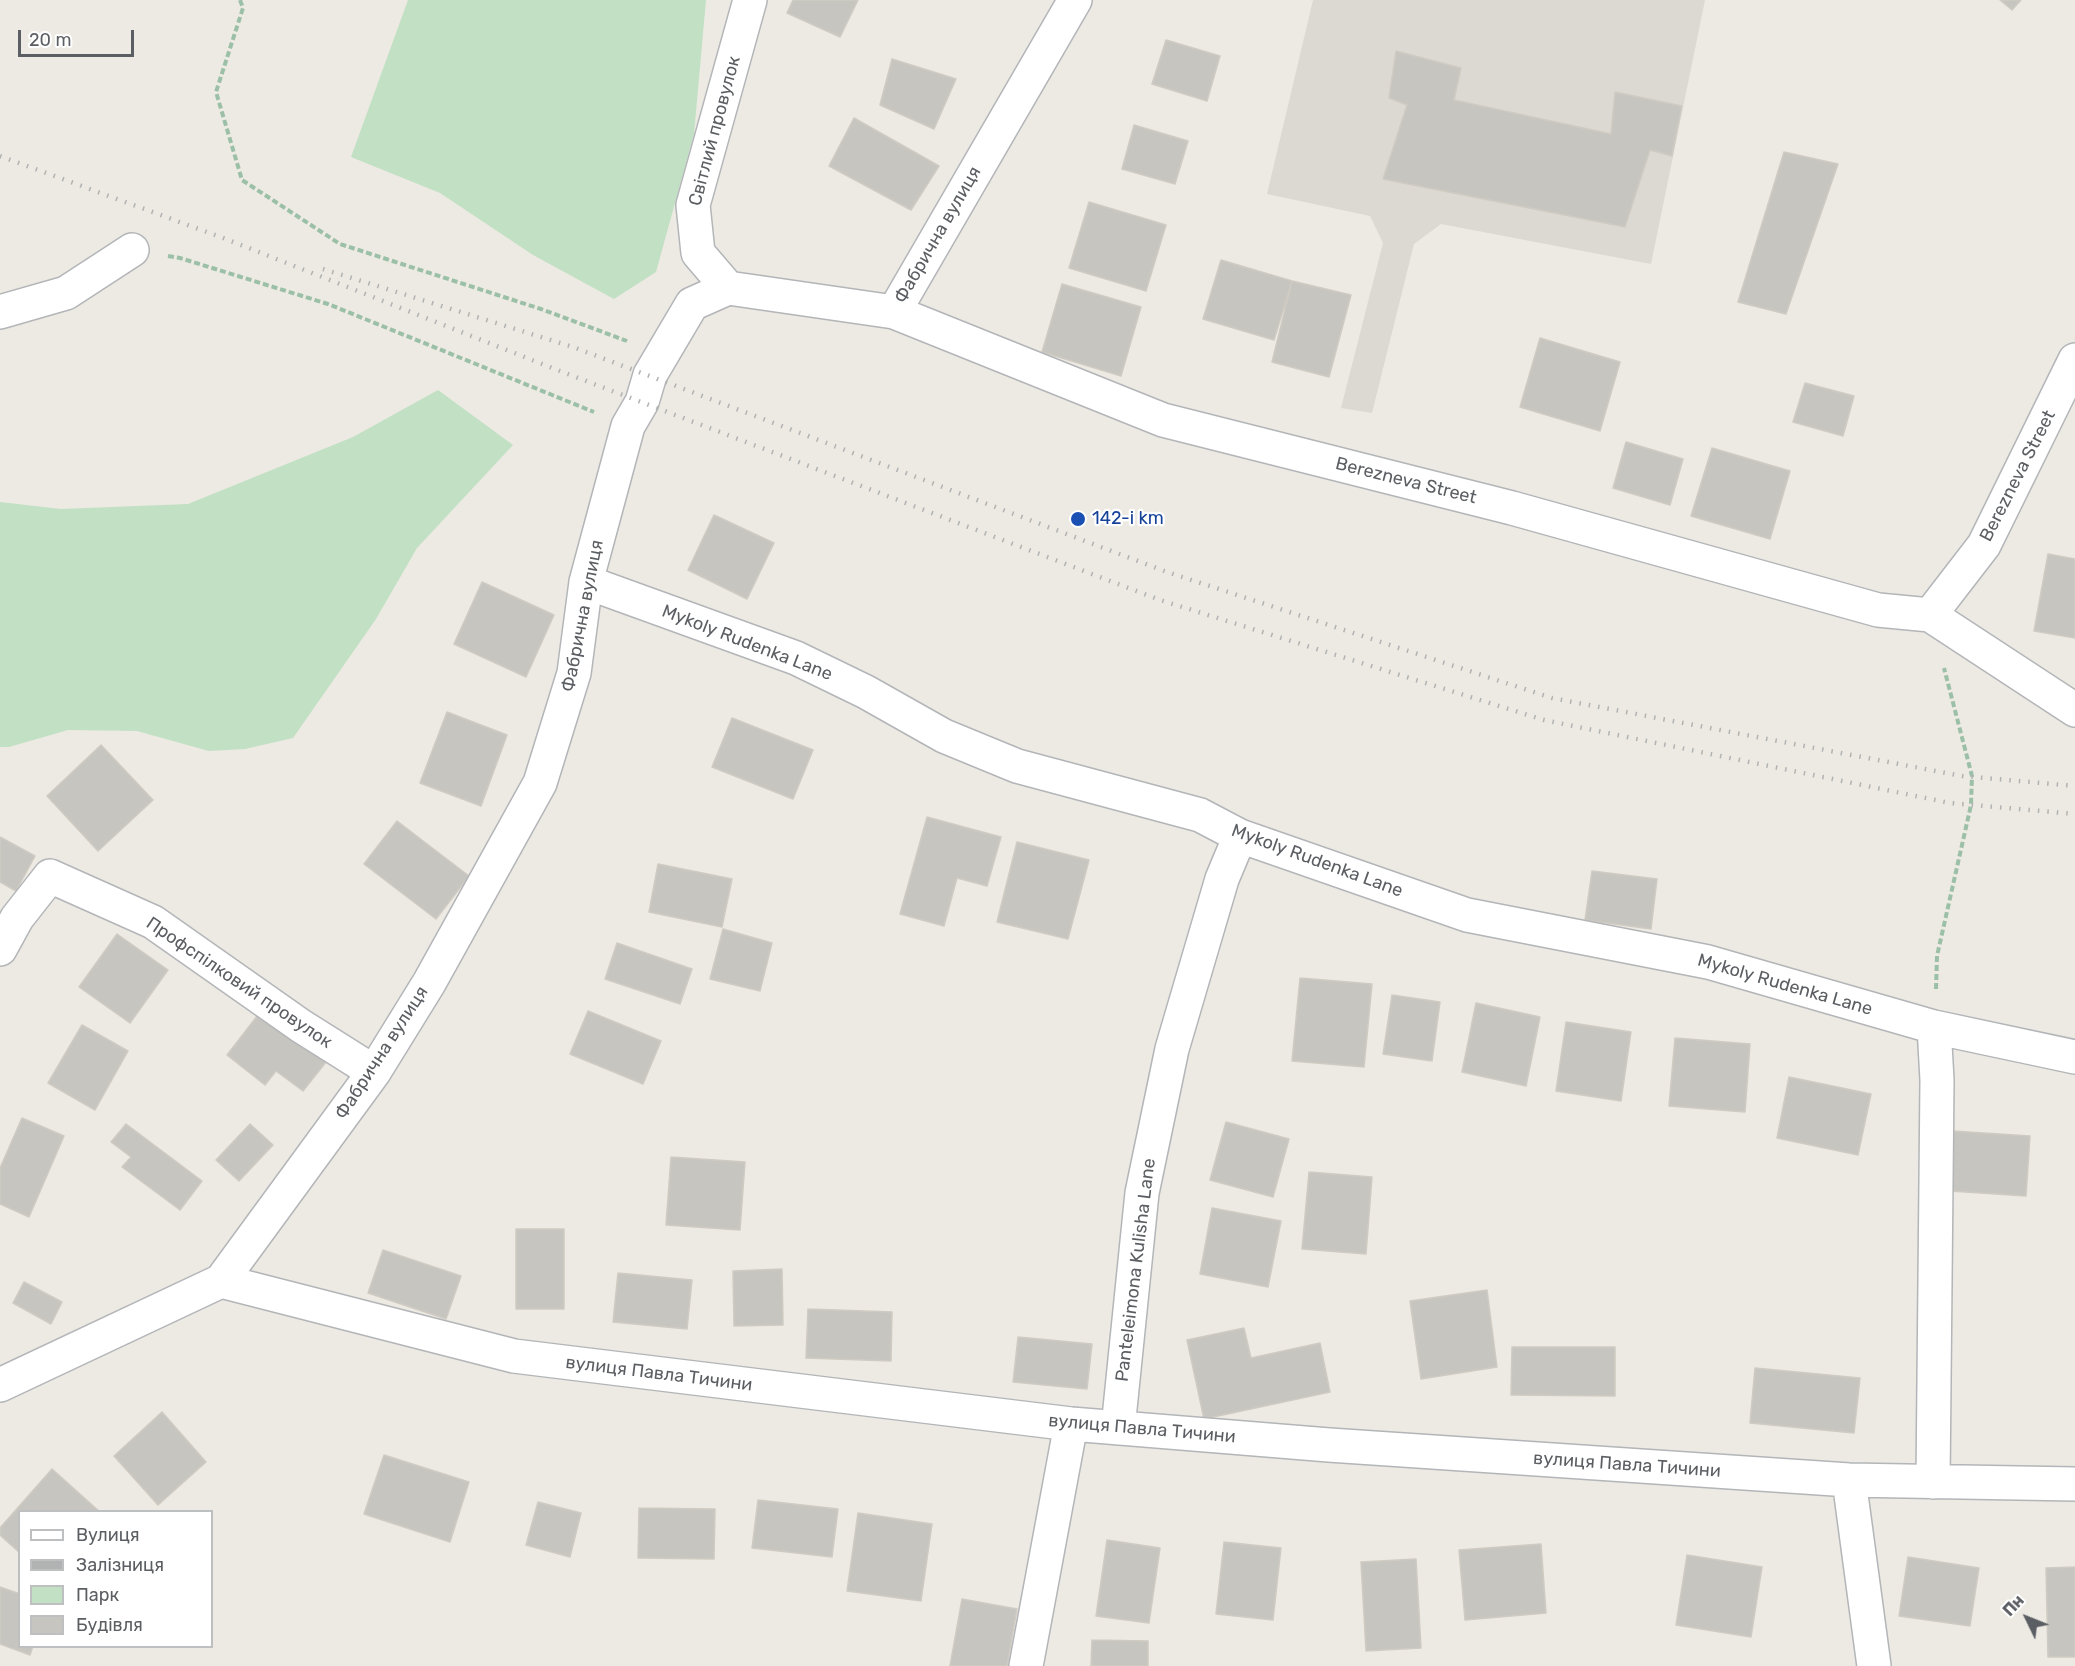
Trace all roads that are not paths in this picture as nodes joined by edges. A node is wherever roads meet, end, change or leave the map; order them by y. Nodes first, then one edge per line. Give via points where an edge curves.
1 (750, 0) edge
2 (1075, 0) edge
3 (132, 250) road end
4 (728, 288) junction
5 (0, 312) edge
6 (894, 312) junction
7 (2075, 360) edge
8 (586, 582) junction
9 (1930, 615) junction
10 (2075, 710) edge
11 (1240, 836) junction
12 (0, 949) edge
13 (1934, 1027) junction
14 (2075, 1057) edge
15 (374, 1072) junction
16 (221, 1281) junction
17 (0, 1385) edge
18 (1071, 1424) junction
19 (1118, 1428) junction
20 (1849, 1480) junction
21 (1933, 1482) junction
22 (2075, 1484) edge
23 (1026, 1666) edge
24 (1874, 1666) edge

1 - 4 street, Світлий провулок via 693,205 698,253
2 - 6 street, Фабрична вулиця
3 - 5 street via 66,293
4 - 6 street, Фабрична вулиця
4 - 8 street, Фабрична вулиця via 692,304 650,375 642,402 628,426
6 - 9 street, Berezneva Street via 1163,420 1512,508 1878,610
7 - 9 street, Berezneva Street via 1984,545
8 - 11 street, Mykoly Rudenka Lane via 796,658 944,736 1017,766 1200,815
8 - 15 street, Фабрична вулиця via 574,673 540,783
9 - 10 street, Berezneva Street
11 - 13 street, Mykoly Rudenka Lane via 1467,915 1708,962
11 - 19 street, Panteleimona Kulisha Lane via 1222,879 1172,1049 1142,1193
12 - 15 street, Профспілковий провулок via 17,918 50,876 153,922
13 - 14 street, Mykoly Rudenka Lane
13 - 21 street via 1937,1091
15 - 16 street, Фабрична вулиця
16 - 17 street, Фабрична вулиця
16 - 18 street, вулиця Павла Тичини via 514,1356
18 - 19 street, вулиця Павла Тичини
18 - 23 street
19 - 20 street, вулиця Павла Тичини
20 - 21 street, вулиця Павла Тичини
20 - 24 street
21 - 22 street, вулиця Павла Тичини

